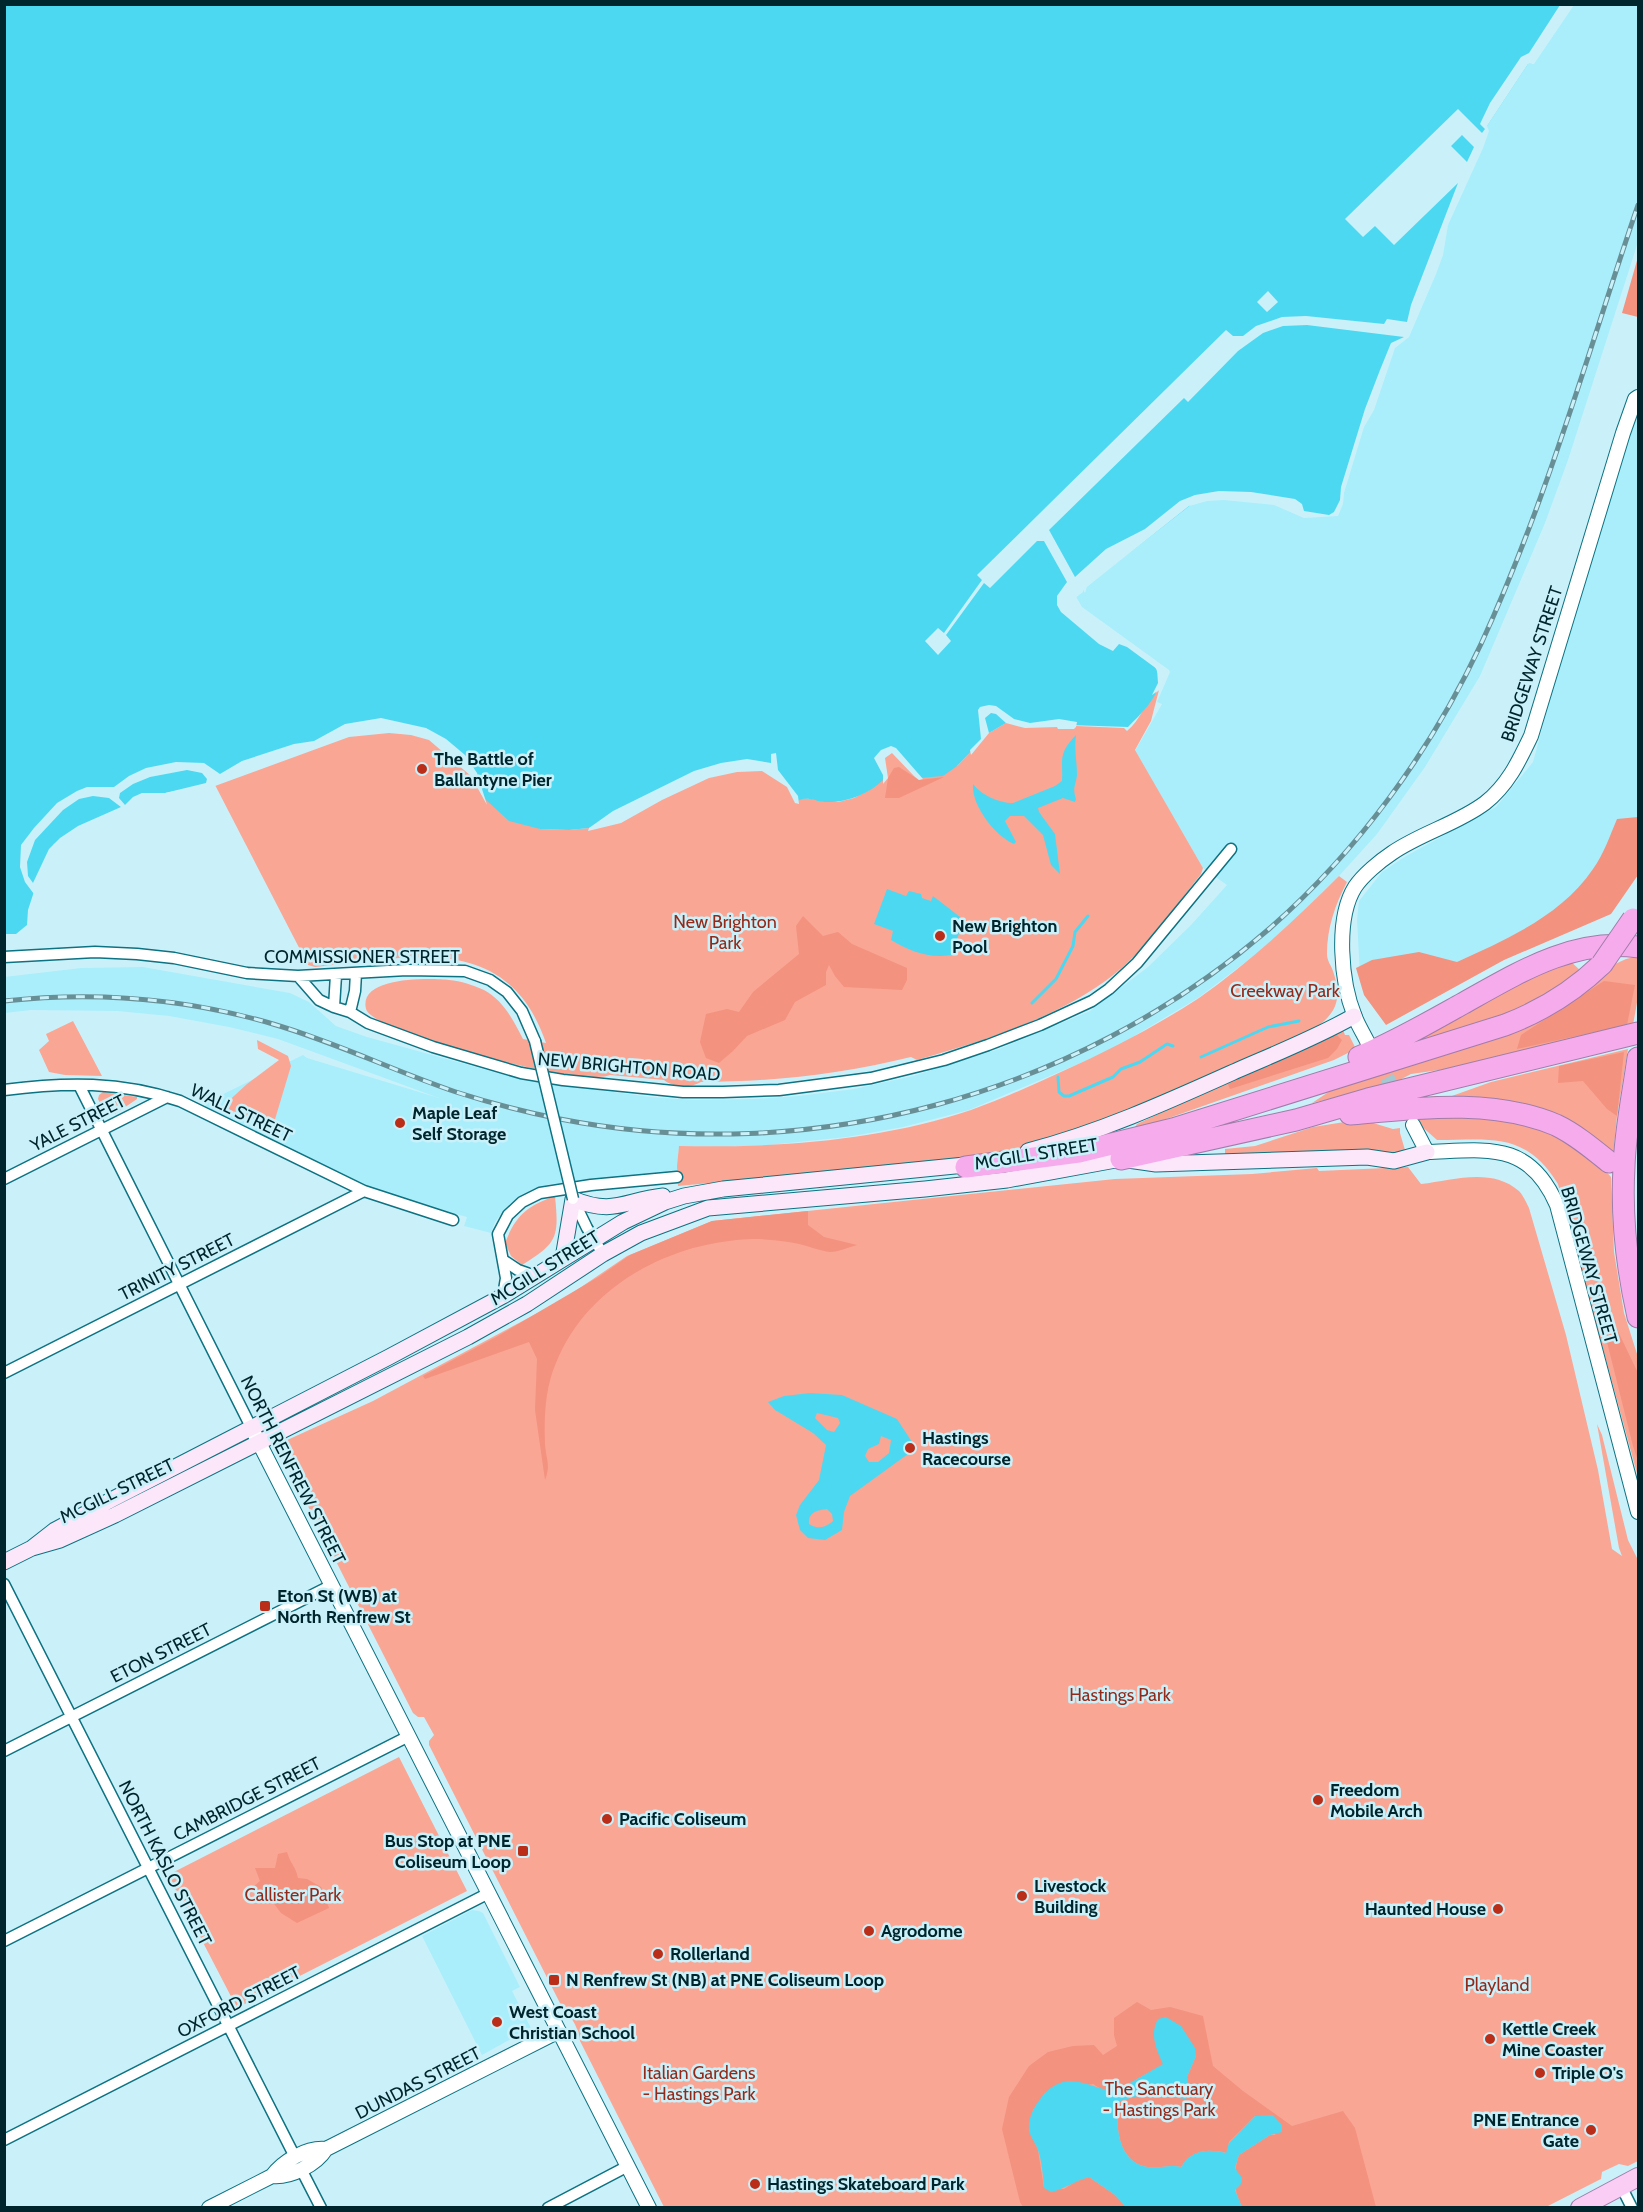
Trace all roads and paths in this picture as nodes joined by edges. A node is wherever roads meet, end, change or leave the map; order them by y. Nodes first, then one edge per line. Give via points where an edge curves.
1 (1638, 397) edge
2 (1231, 849) dead end
3 (1636, 914) edge
4 (1638, 947) edge
5 (4, 957) edge
6 (356, 973) junction
7 (336, 975) junction
8 (298, 976) junction
9 (334, 1007) junction
10 (350, 1012) junction
11 (1354, 1016) junction
12 (1638, 1033) edge
13 (1367, 1041) dead end
14 (1638, 1058) edge
15 (79, 1085) junction
16 (4, 1090) edge
17 (167, 1097) junction
18 (1296, 1119) junction
19 (1413, 1125) dead end
20 (1173, 1129) junction
21 (101, 1130) junction
22 (1427, 1152) junction
23 (1121, 1160) junction
24 (1609, 1162) dead end
25 (966, 1167) junction
26 (677, 1177) dead end
27 (4, 1179) edge
28 (364, 1191) junction
29 (684, 1196) junction
30 (573, 1199) junction
31 (453, 1220) dead end
32 (594, 1239) junction
33 (603, 1254) junction
34 (563, 1258) junction
35 (504, 1260) junction
36 (535, 1276) junction
37 (180, 1284) junction
38 (502, 1296) junction
39 (1638, 1317) edge
40 (4, 1373) edge
41 (250, 1428) junction
42 (258, 1443) junction
43 (1638, 1512) edge
44 (32, 1548) junction
45 (4, 1562) edge
46 (4, 1584) edge
47 (332, 1585) junction
48 (71, 1717) junction
49 (409, 1736) junction
50 (4, 1751) edge
51 (149, 1868) junction
52 (489, 1893) junction
53 (4, 1941) edge
54 (229, 2025) junction
55 (559, 2031) junction
56 (4, 2140) edge
57 (298, 2163) junction
58 (628, 2166) junction
59 (1638, 2177) edge
60 (1621, 2186) junction
61 (209, 2208) edge
62 (321, 2208) edge
63 (548, 2208) edge
64 (649, 2208) edge
65 (1580, 2208) edge
66 (1632, 2208) edge

1 - 11 street, BRIDGEWAY STREET via 1623,433 1531,736 1516,769 1484,804 1392,853 1356,886 1348,904 1342,951
2 - 10 street, NEW BRIGHTON ROAD via 1137,963 1092,1001 988,1045 871,1078 779,1090 723,1092 563,1080 522,1073 433,1047 368,1023
3 - 20 highway, bridge via 1602,964 1569,993 1530,1015
4 - 20 highway via 1602,945 1552,957 1380,1048 1257,1092
5 - 8 street, COMMISSIONER STREET via 137,954 247,973
6 - 7 street, COMMISSIONER STREET
6 - 10 street
6 - 30 street, COMMISSIONER STREET, bridge via 465,970 507,992 522,1011 535,1041
7 - 8 street, COMMISSIONER STREET
7 - 9 street
8 - 9 street, NEW BRIGHTON ROAD via 319,1000
9 - 10 street, NEW BRIGHTON ROAD
11 - 13 street, BRIDGEWAY STREET
11 - 25 main road, MCGILL STREET via 1102,1128
12 - 18 highway
14 - 39 highway via 1624,1168 1625,1234
15 - 16 street, WALL STREET via 48,1084
15 - 17 street, WALL STREET via 133,1089
15 - 21 street, NORTH RENFREW STREET
17 - 21 street, YALE STREET
17 - 28 street, WALL STREET
18 - 23 highway
18 - 24 highway via 1433,1108 1501,1110 1558,1126
19 - 22 street
20 - 25 highway via 1079,1152
21 - 27 street, YALE STREET
21 - 37 street, NORTH RENFREW STREET
22 - 23 main road, MCGILL STREET via 1394,1161 1367,1157 1156,1164
22 - 43 street, BRIDGEWAY STREET via 1504,1152 1522,1160 1549,1186
23 - 33 main road, MCGILL STREET via 1007,1180 708,1208 640,1233
25 - 29 main road, MCGILL STREET
26 - 35 street via 591,1185 531,1197 502,1224 498,1234
28 - 31 street, WALL STREET
28 - 37 street, TRINITY STREET
29 - 30 main road via 660,1196 618,1207 596,1207
29 - 32 main road, MCGILL STREET via 642,1212
30 - 32 street, COMMISSIONER STREET
30 - 34 main road
32 - 33 street, COMMISSIONER STREET
32 - 34 main road, MCGILL STREET
33 - 42 main road, MCGILL STREET via 478,1331
34 - 36 main road, MCGILL STREET
35 - 36 street
35 - 38 street
36 - 38 main road, MCGILL STREET
37 - 40 street, TRINITY STREET
37 - 41 street, NORTH RENFREW STREET
38 - 41 main road, MCGILL STREET
41 - 42 street, NORTH RENFREW STREET
41 - 44 main road, MCGILL STREET via 55,1530
42 - 44 main road, MCGILL STREET via 69,1536
42 - 47 street, NORTH RENFREW STREET
44 - 45 main road, MCGILL STREET
46 - 48 street, NORTH KASLO STREET
47 - 48 street, ETON STREET
47 - 49 street, NORTH RENFREW STREET
48 - 50 street, ETON STREET
48 - 51 street, NORTH KASLO STREET
49 - 51 street, CAMBRIDGE STREET
49 - 52 street, NORTH RENFREW STREET
51 - 53 street, CAMBRIDGE STREET
51 - 54 street, NORTH KASLO STREET
52 - 54 street, OXFORD STREET
52 - 55 street, NORTH RENFREW STREET
54 - 56 street, OXFORD STREET
54 - 57 street, NORTH KASLO STREET
55 - 57 street, DUNDAS STREET via 326,2150 316,2148
55 - 58 street, NORTH RENFREW STREET
57 - 61 street, DUNDAS STREET via 283,2177 272,2176
57 - 62 street, NORTH KASLO STREET
58 - 63 street
58 - 64 street, NORTH RENFREW STREET
59 - 60 main road
60 - 65 main road
60 - 66 street

